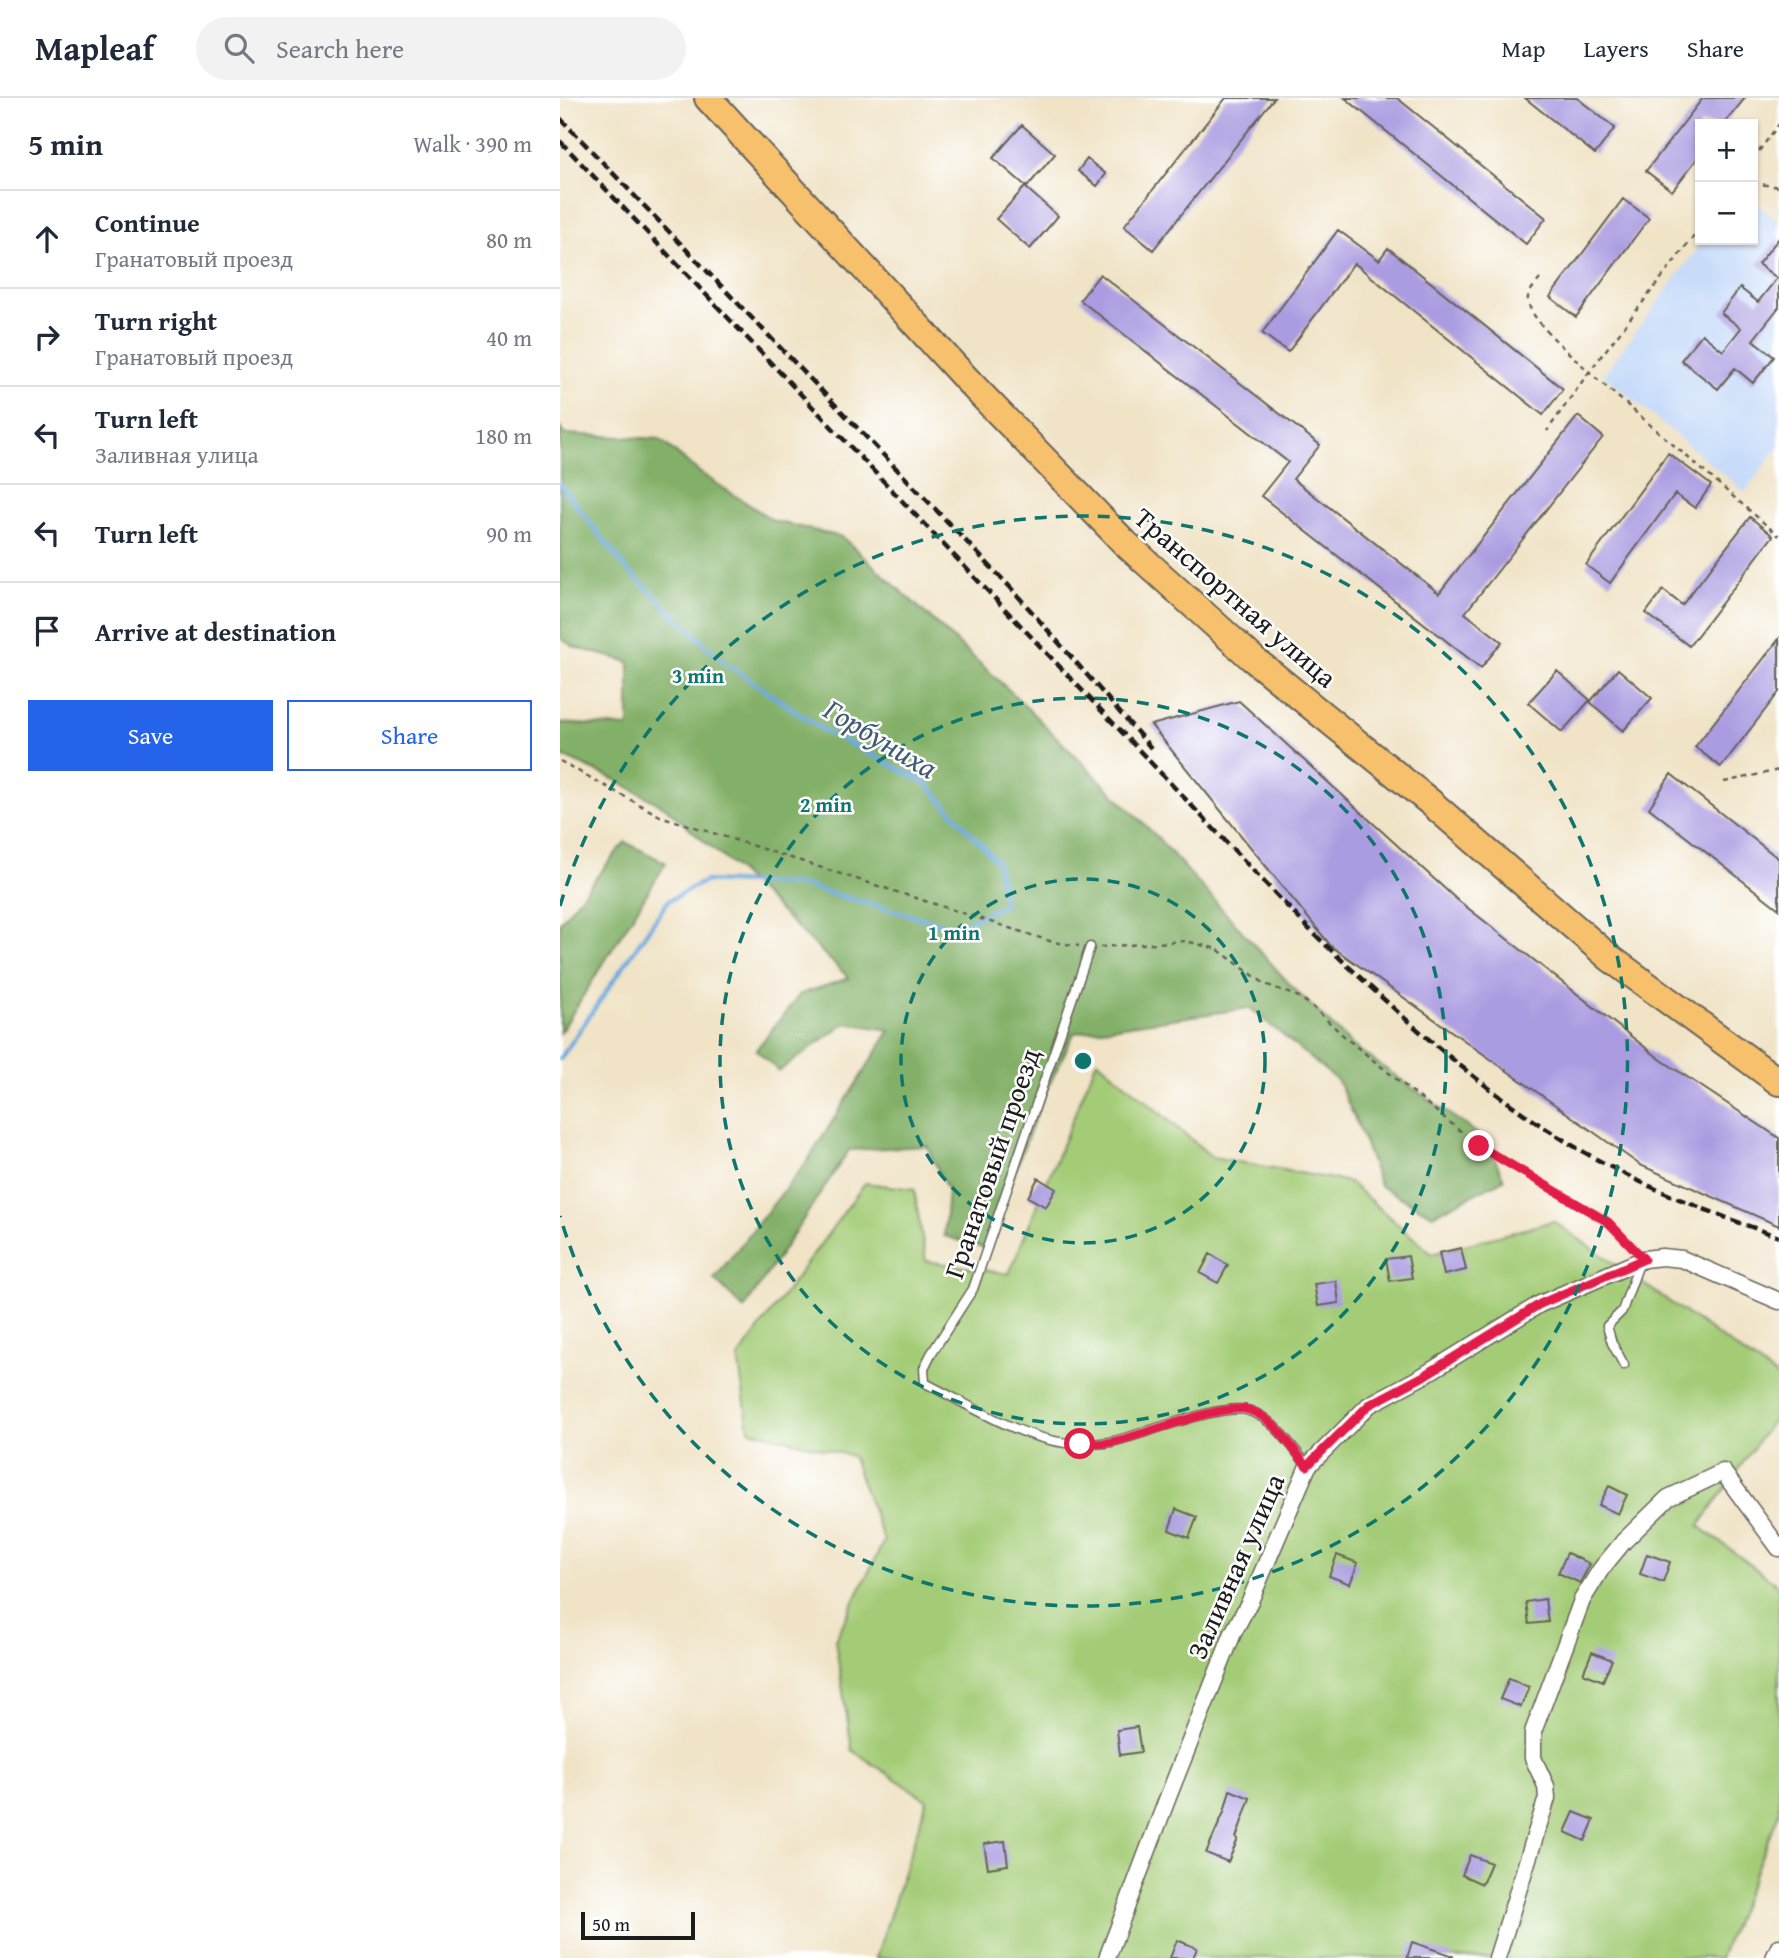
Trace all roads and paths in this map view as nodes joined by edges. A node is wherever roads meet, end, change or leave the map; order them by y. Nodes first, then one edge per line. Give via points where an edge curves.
1 (708, 98) edge
2 (1779, 124) edge
3 (1758, 152) edge
4 (1758, 184) edge
5 (1779, 187) edge
6 (1695, 234) edge
7 (1540, 279) dead end
8 (1589, 372) junction
9 (1547, 431) dead end
10 (1779, 536) edge
11 (560, 761) edge
12 (1779, 770) edge
13 (1724, 782) dead end
14 (1090, 947) junction
15 (1779, 1082) edge
16 (1642, 1260) junction
17 (1779, 1301) edge
18 (1624, 1365) dead end
19 (1307, 1466) junction
20 (1779, 1548) edge
21 (1779, 1947) edge
22 (1107, 1958) edge
23 (1497, 1958) edge
24 (1774, 1958) edge

1 - 15 main road, Транспортная улица via 970,383 1125,543 1252,658 1430,802 1610,958
2 - 3 path
4 - 5 path
6 - 8 path
7 - 8 path via 1528,295 1534,318
8 - 9 path
8 - 10 path
11 - 14 path via 660,816 1053,942
12 - 13 path
14 - 16 path via 1186,942 1217,949 1265,984 1312,1006 1479,1146 1608,1222
14 - 19 lane, Гранатовый проезд via 973,1289 924,1368 925,1383 1050,1442 1107,1443 1205,1415 1248,1410 1278,1430
16 - 17 street, Заливная улица via 1682,1259
16 - 18 lane via 1622,1311 1607,1326
16 - 19 street, Заливная улица via 1540,1304 1369,1405
19 - 22 street, Заливная улица via 1233,1633
20 - 23 street via 1723,1472 1668,1498 1601,1569 1582,1600 1533,1732 1533,1758 1547,1798
21 - 24 street

